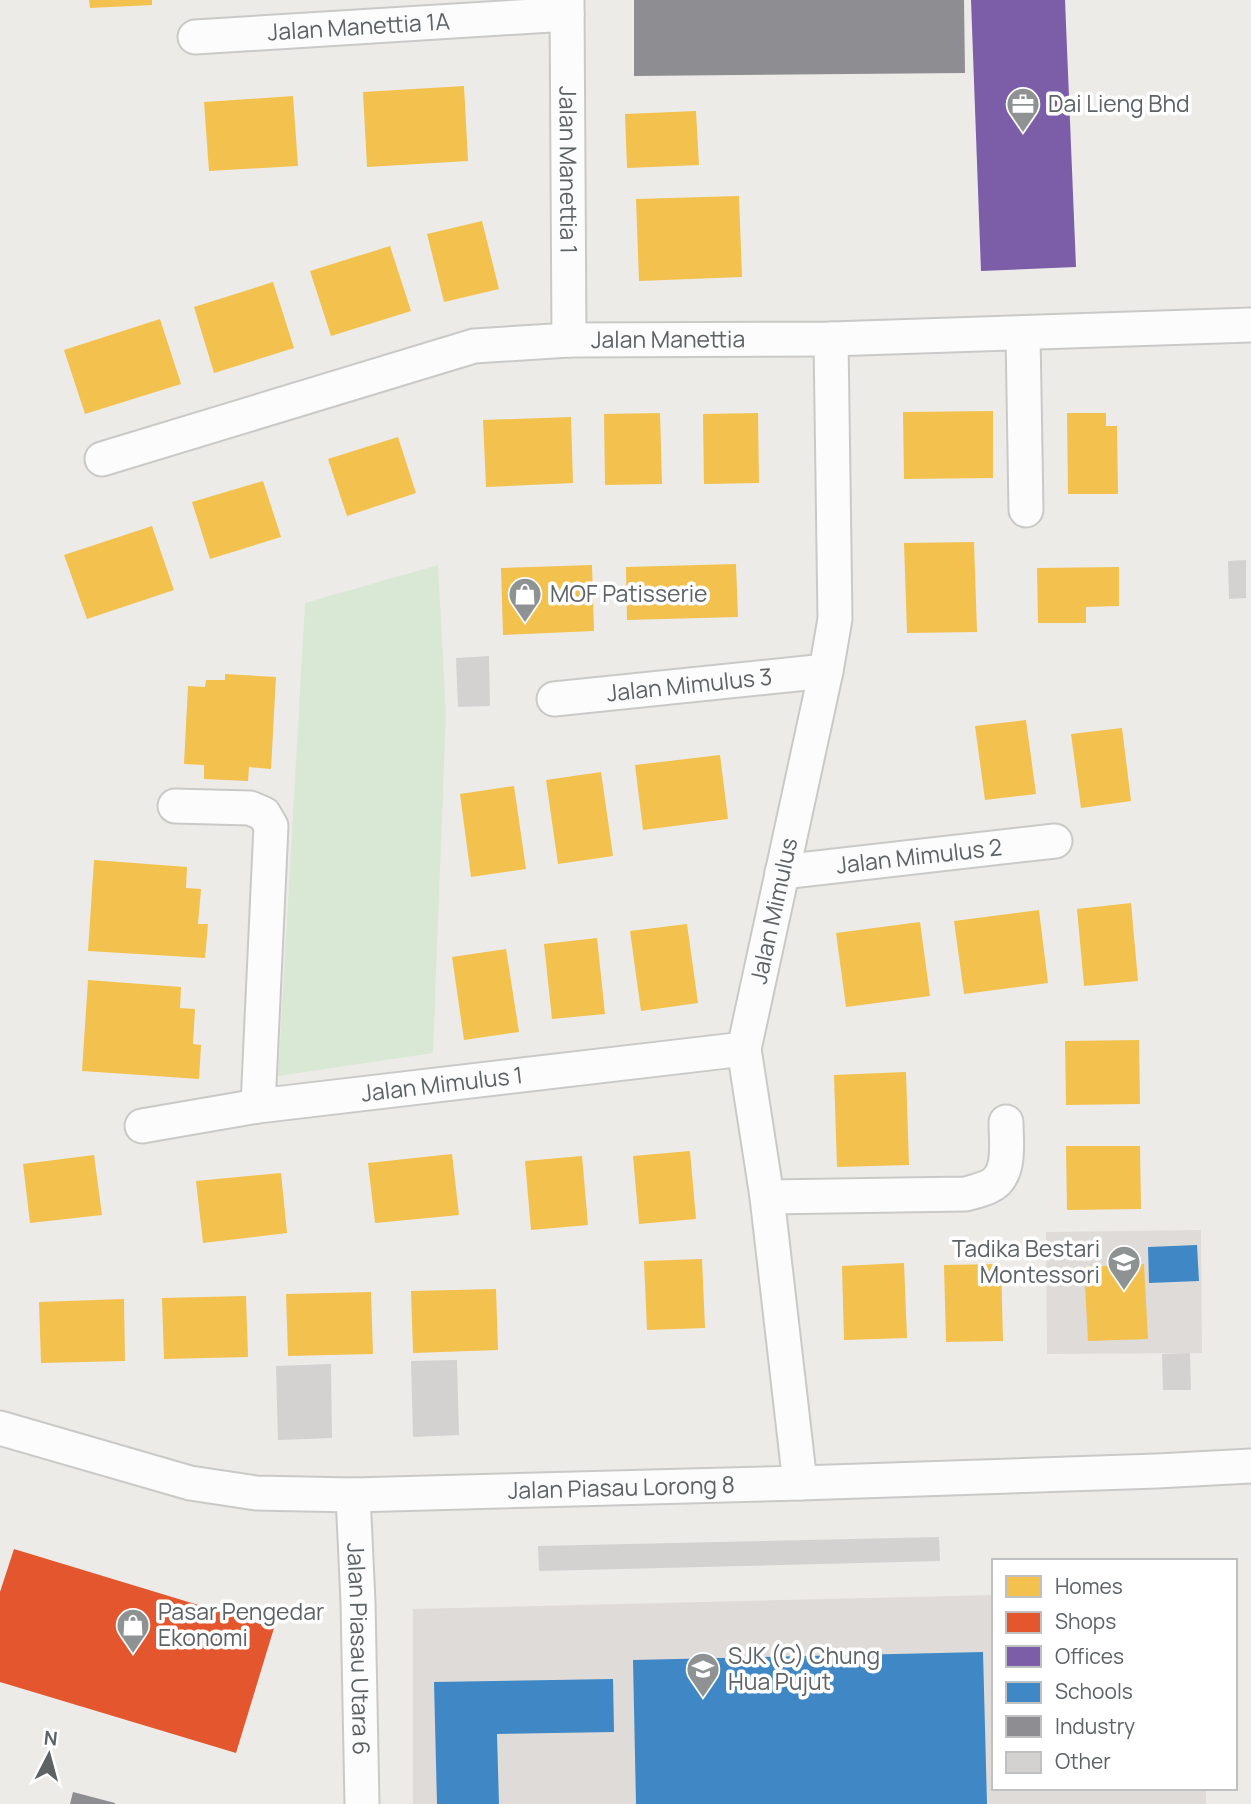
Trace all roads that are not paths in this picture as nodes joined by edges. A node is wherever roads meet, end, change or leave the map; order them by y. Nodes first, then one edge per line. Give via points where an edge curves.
1 (567, 7) edge
2 (195, 37) dead end
3 (1251, 325) edge
4 (1023, 333) junction
5 (831, 339) junction
6 (569, 340) junction
7 (102, 459) dead end
8 (1026, 510) dead end
9 (826, 671) junction
10 (554, 699) dead end
11 (175, 806) dead end
12 (1055, 841) dead end
13 (782, 872) junction
14 (744, 1049) junction
15 (258, 1106) junction
16 (1006, 1122) dead end
17 (142, 1126) dead end
18 (767, 1197) junction
19 (0, 1428) edge
20 (1251, 1466) edge
21 (800, 1483) junction
22 (353, 1495) junction
23 (362, 1804) edge

1 - 2 street, Jalan Manettia 1A
1 - 6 street, Jalan Manettia 1
3 - 4 street, Jalan Manettia
4 - 5 street, Jalan Manettia
4 - 8 street
5 - 6 street, Jalan Manettia
5 - 9 street, Jalan Mimulus via 835,619
6 - 7 street, Jalan Manettia via 474,346
9 - 10 street, Jalan Mimulus 3
9 - 13 street, Jalan Mimulus
11 - 15 street via 250,808 264,814 271,826
12 - 13 street, Jalan Mimulus 2
13 - 14 street, Jalan Mimulus
14 - 15 street, Jalan Mimulus 1
14 - 18 street, Jalan Mimulus
15 - 17 street, Jalan Mimulus 1
16 - 18 street via 1006,1163 1000,1179 990,1187 966,1194
18 - 21 street, Jalan Mimulus
19 - 22 street, Jalan Piasau Lorong 8 via 190,1483 256,1493
20 - 21 street, Jalan Piasau Lorong 8
21 - 22 street, Jalan Piasau Lorong 8
22 - 23 street, Jalan Piasau Utara 6

